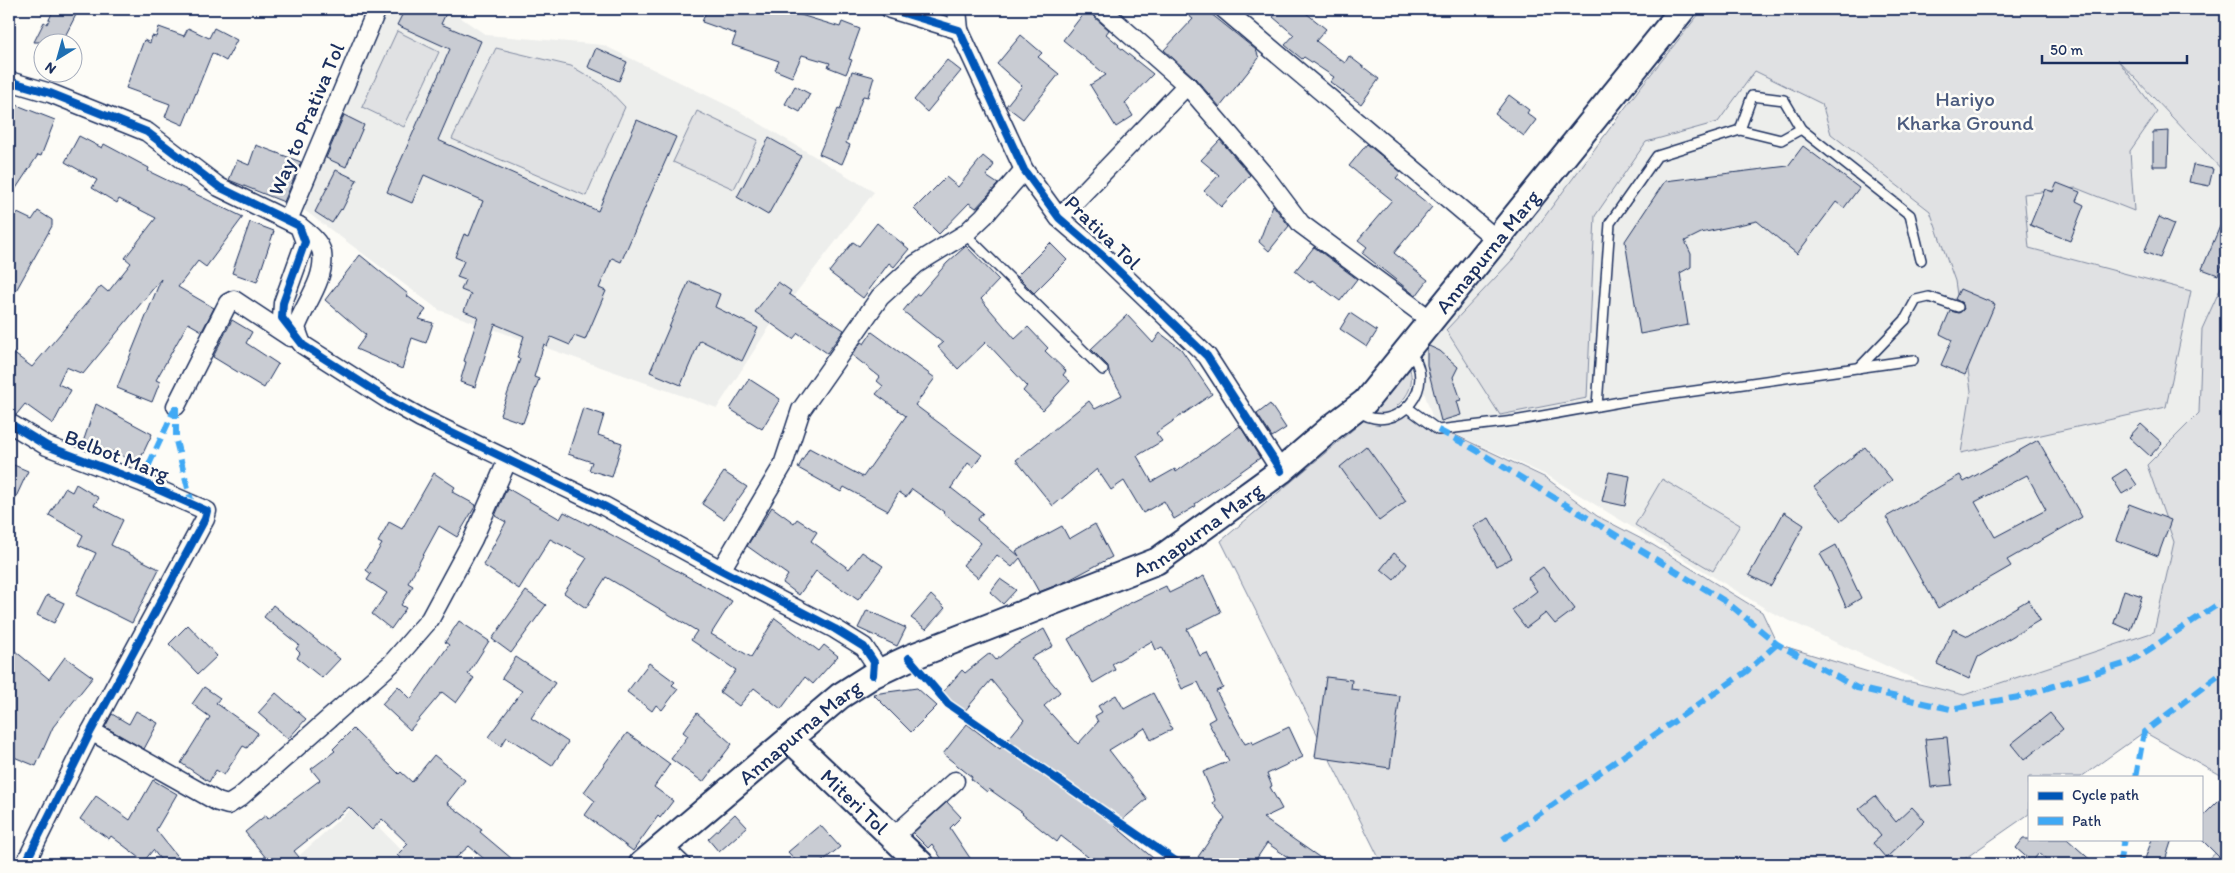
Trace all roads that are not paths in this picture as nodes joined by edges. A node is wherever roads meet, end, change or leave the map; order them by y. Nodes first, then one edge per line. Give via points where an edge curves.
1 (376, 9) edge
2 (890, 9) edge
3 (957, 9) edge
4 (1101, 9) edge
5 (1224, 9) edge
6 (1683, 9) edge
7 (959, 30) junction
8 (9, 81) edge
9 (1187, 85) junction
10 (1801, 129) junction
11 (1740, 130) junction
12 (1024, 170) junction
13 (1059, 218) junction
14 (294, 223) junction
15 (964, 234) junction
16 (1497, 240) junction
17 (1921, 260) dead end
18 (1958, 307) dead end
19 (1432, 321) junction
20 (302, 345) junction
21 (1407, 350) junction
22 (1913, 360) dead end
23 (1859, 368) junction
24 (1102, 370) dead end
25 (176, 406) dead end
26 (1597, 406) junction
27 (1408, 408) junction
28 (1356, 409) junction
29 (9, 422) edge
30 (508, 459) junction
31 (1281, 470) junction
32 (721, 570) junction
33 (873, 675) junction
34 (91, 732) junction
35 (790, 739) junction
36 (955, 781) dead end
37 (892, 838) junction
38 (664, 846) junction
39 (25, 864) edge
40 (642, 864) edge
41 (681, 864) edge
42 (921, 864) edge

1 - 14 street, Way to Prativa Tol
2 - 7 street
3 - 7 street, Prativa Tol
4 - 9 street
5 - 16 street
6 - 16 main road, Annapurna Marg
7 - 12 street, Prativa Tol
8 - 14 street via 50,93 147,132 218,187
9 - 13 street, Prativa Tol
9 - 19 street via 1301,224
10 - 11 lane via 1781,140
10 - 11 lane via 1784,100 1752,96
10 - 17 lane via 1910,216
11 - 26 lane via 1657,156 1610,223
12 - 13 street, Prativa Tol
12 - 15 street
13 - 31 street, Prativa Tol via 1104,256 1207,356
14 - 20 street via 305,242 283,303 282,318
14 - 20 street via 316,241 322,252 317,282 296,328
15 - 24 lane
15 - 32 street via 916,264 880,297 801,410 783,465
16 - 19 main road, Annapurna Marg
18 - 23 lane via 1929,296 1916,300 1905,320
19 - 21 main road, Annapurna Marg
20 - 25 street via 234,300 228,303
20 - 30 street via 413,413
21 - 27 lane via 1416,362 1420,382
21 - 28 main road, Annapurna Marg
22 - 23 lane
23 - 26 lane
26 - 27 lane via 1438,430
27 - 28 lane via 1391,417 1381,418
28 - 31 main road, Annapurna Marg
29 - 34 street, Belbot Marg via 47,446 207,511
30 - 32 street via 604,506
30 - 34 street via 473,539 430,619 392,663 239,798 228,805 218,802
31 - 33 main road, Annapurna Marg via 1157,561
32 - 33 street via 864,647 874,662
33 - 35 main road, Annapurna Marg via 840,696
34 - 39 street
35 - 37 main road, Miteri Tol
35 - 38 main road, Annapurna Marg
36 - 37 street
37 - 42 main road, Miteri Tol
38 - 40 main road, Annapurna Marg
38 - 41 street

